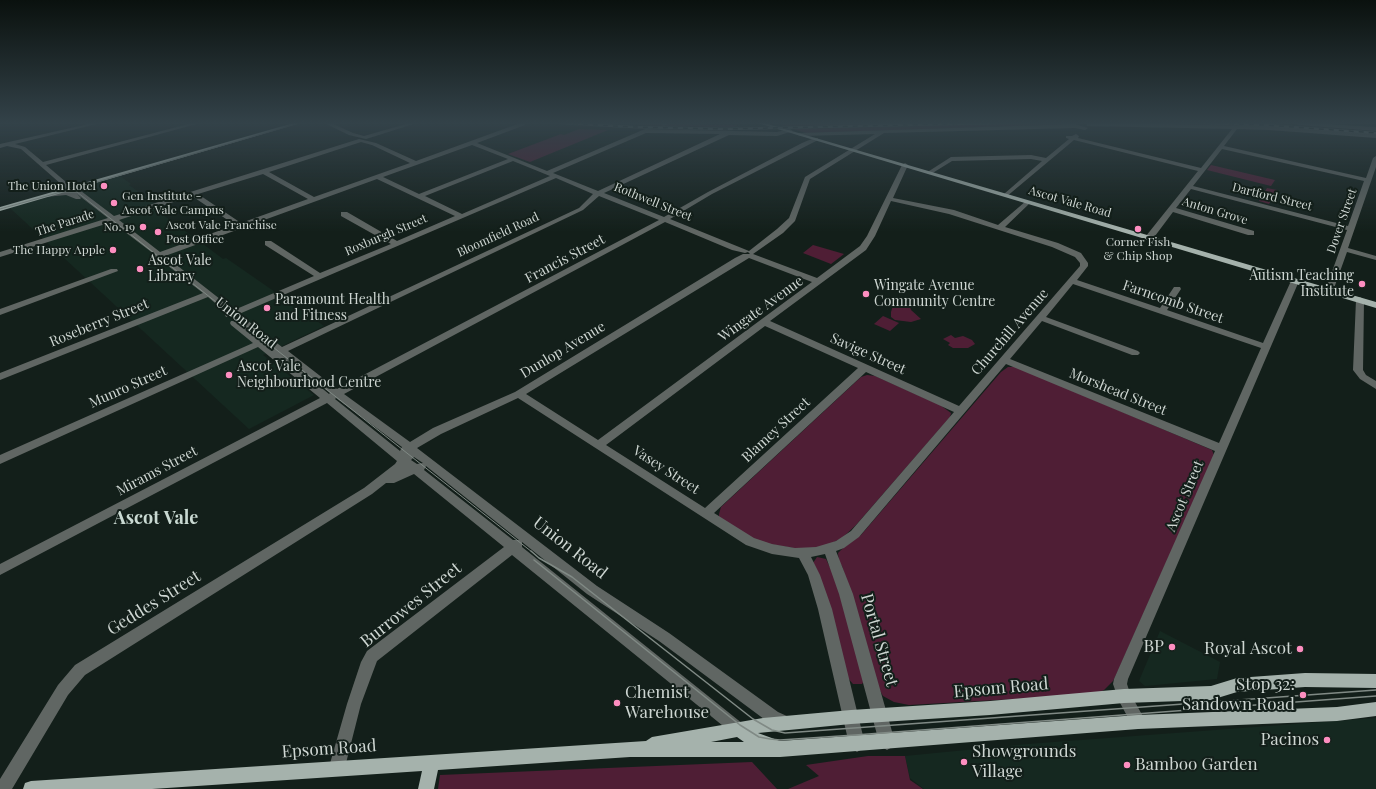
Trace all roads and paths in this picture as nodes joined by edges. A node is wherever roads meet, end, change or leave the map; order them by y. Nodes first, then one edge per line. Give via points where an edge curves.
1 (1376, 158) edge
2 (36, 159) edge
3 (62, 159) edge
4 (181, 159) edge
5 (301, 159) edge
6 (407, 159) edge
7 (428, 159) edge
8 (514, 159) joint
9 (579, 159) edge
10 (671, 159) edge
11 (776, 159) edge
12 (837, 159) edge
13 (881, 159) edge
14 (958, 159) edge
15 (1046, 159) edge
16 (1156, 159) edge
17 (1211, 159) edge
18 (1281, 159) edge
19 (416, 163) junction
20 (42, 164) junction
21 (905, 166) junction
22 (1202, 170) junction
23 (263, 171) junction
24 (547, 172) junction
25 (929, 173) junction
26 (556, 176) junction
27 (378, 177) junction
28 (1371, 178) edge
29 (1189, 187) junction
30 (76, 191) junction
31 (598, 193) junction
32 (192, 194) junction
33 (1003, 194) junction
34 (47, 196) junction
35 (419, 196) junction
36 (314, 200) junction
37 (889, 200) junction
38 (1028, 202) junction
39 (0, 209) edge
40 (1172, 209) junction
41 (344, 214) dead end
42 (461, 216) junction
43 (110, 220) junction
44 (666, 220) junction
45 (241, 226) junction
46 (1000, 227) junction
47 (1350, 229) junction
48 (1251, 233) dead end
49 (1149, 238) junction
50 (268, 243) dead end
51 (397, 244) junction
52 (1343, 249) junction
53 (747, 254) junction
54 (0, 255) edge
55 (156, 256) junction
56 (1376, 258) edge
57 (114, 271) dead end
58 (319, 276) junction
59 (1073, 281) junction
60 (1295, 281) junction
61 (819, 282) junction
62 (1177, 289) dead end
63 (1328, 291) junction
64 (205, 296) junction
65 (1360, 300) junction
66 (1376, 305) edge
67 (0, 312) edge
68 (1162, 312) junction
69 (229, 315) junction
70 (1041, 318) junction
71 (764, 322) junction
72 (263, 341) junction
73 (1266, 347) junction
74 (278, 352) junction
75 (1135, 353) dead end
76 (1004, 360) junction
77 (864, 368) junction
78 (0, 377) edge
79 (1376, 386) edge
80 (519, 394) junction
81 (332, 396) junction
82 (960, 411) junction
83 (598, 445) junction
84 (1222, 449) junction
85 (412, 450) junction
86 (401, 456) junction
87 (0, 460) edge
88 (429, 462) junction
89 (417, 469) junction
90 (368, 491) junction
91 (707, 514) junction
92 (525, 538) junction
93 (513, 547) junction
94 (828, 549) junction
95 (803, 553) junction
96 (0, 570) edge
97 (592, 590) junction
98 (580, 601) junction
99 (1376, 681) edge
100 (1124, 696) junction
101 (1376, 709) edge
102 (880, 716) junction
103 (851, 717) junction
104 (1138, 722) junction
105 (786, 723) junction
106 (738, 729) junction
107 (887, 742) junction
108 (857, 744) junction
109 (785, 748) junction
110 (630, 749) junction
111 (432, 762) junction
112 (337, 767) junction
113 (197, 783) edge
114 (3, 789) edge
115 (31, 789) edge
116 (426, 789) edge

1 - 28 street, Dover Street
2 - 20 street, Union Road
3 - 20 street
4 - 30 main road
5 - 23 street, The Parade
6 - 19 street
7 - 19 street
8 - 24 street, Rothwell Street
8 - 35 street
9 - 24 street
10 - 31 street, Bloomfield Road
11 - 44 street, Francis Street
12 - 53 street, Dunlop Avenue via 808,178 792,219 780,231
13 - 21 main road, Ascot Vale Road
14 - 25 street via 951,159
15 - 33 street
16 - 22 street
17 - 22 street
18 - 28 street
19 - 27 street
20 - 30 street, Union Road
21 - 25 main road, Ascot Vale Road
21 - 37 street, Wingate Avenue
22 - 29 street
23 - 32 street, The Parade
23 - 36 street
24 - 26 street, Rothwell Street
25 - 33 main road, Ascot Vale Road
26 - 31 street, Rothwell Street
26 - 42 street, Roxburgh Street
27 - 35 street
27 - 36 street
28 - 47 street, Dover Street
29 - 40 street
29 - 47 street, Dartford Street
30 - 34 street
30 - 34 main road
30 - 43 street, Union Road
31 - 44 street, Rothwell Street
31 - 74 street, Bloomfield Road via 581,209
32 - 43 street, The Parade
32 - 45 street
33 - 38 main road, Ascot Vale Road
34 - 39 main road
35 - 42 street
36 - 45 street
37 - 46 street, Churchill Avenue via 944,210
37 - 61 street, Wingate Avenue via 868,243
38 - 46 street
38 - 49 main road, Ascot Vale Road
40 - 48 street, Anton Grove
40 - 49 street
41 - 51 street
42 - 51 street, Roxburgh Street
43 - 54 street, The Parade
43 - 55 street, Union Road
44 - 53 street, Rothwell Street
44 - 81 street, Francis Street
45 - 55 street
46 - 59 street, Churchill Avenue via 1063,247 1078,255 1084,266
47 - 52 street, Dover Street
49 - 60 main road, Ascot Vale Road
50 - 58 street
51 - 58 street, Roxburgh Street
52 - 56 street
52 - 63 street, Dover Street
53 - 61 street, Rothwell Street
53 - 80 street, Dunlop Avenue
55 - 64 street, Union Road
57 - 67 street
58 - 69 street, Roxburgh Street
59 - 68 street, Farncomb Street
59 - 70 street, Churchill Avenue
60 - 63 main road, Ascot Vale Road
60 - 73 street, Ascot Street
61 - 71 street, Wingate Avenue
62 - 68 street
63 - 65 main road, Ascot Vale Road
64 - 69 street, Union Road
64 - 78 street, Roseberry Street
65 - 66 main road, Ascot Vale Road
65 - 79 street via 1358,370
68 - 73 street, Farncomb Street
69 - 72 street, Union Road
70 - 75 street
70 - 76 street, Churchill Avenue
71 - 77 street, Savige Street
71 - 83 street, Wingate Avenue
72 - 74 street, Union Road
72 - 87 street, Munro Street
73 - 84 street, Ascot Street
74 - 81 street, Union Road
76 - 82 street, Churchill Avenue
76 - 84 street, Morshead Street
77 - 82 street, Savige Street
77 - 91 street, Blamey Street
80 - 83 street, Vasey Street
80 - 85 street, Dunlop Avenue via 437,431
81 - 85 street, Union Road via 386,429
81 - 86 street, Union Road
81 - 96 street, Mirams Street
82 - 94 street, Churchill Avenue via 856,534
83 - 91 street, Vasey Street
84 - 100 street, Ascot Street via 1121,680
85 - 86 street, Geddes Street
85 - 88 street, Union Road
86 - 89 street, Union Road
86 - 90 street, Geddes Street via 401,465
88 - 89 street, Geddes Street
88 - 92 street, Union Road
89 - 90 street, Geddes Street via 407,471
89 - 93 street, Union Road
90 - 114 street, Geddes Street via 80,670 63,690
91 - 95 street, Vasey Street via 747,540 763,547
92 - 93 street, Burrowes Street
92 - 97 street, Union Road
93 - 98 street, Union Road
93 - 112 street, Burrowes Street via 372,656 354,704
94 - 95 street, Churchill Avenue
94 - 102 street, Portal Street via 843,583
95 - 103 street via 821,596
97 - 98 street
97 - 105 street, Union Road via 676,646 773,717
98 - 106 street, Union Road
99 - 100 main road, Epsom Road via 1305,680 1237,685 1211,692
100 - 102 main road, Epsom Road
100 - 104 street, Ascot Street
101 - 104 main road, Epsom Road via 1338,714
102 - 103 main road, Epsom Road
102 - 107 street, Portal Street
103 - 105 main road, Epsom Road
103 - 108 street
104 - 107 main road, Epsom Road
105 - 106 main road, Epsom Road
106 - 109 main road via 761,743
106 - 110 main road, Epsom Road
107 - 108 main road, Epsom Road
108 - 109 main road, Epsom Road
109 - 110 main road, Epsom Road
110 - 111 main road, Epsom Road
111 - 112 main road, Epsom Road
111 - 116 main road
112 - 113 main road, Epsom Road
113 - 115 main road, Epsom Road

